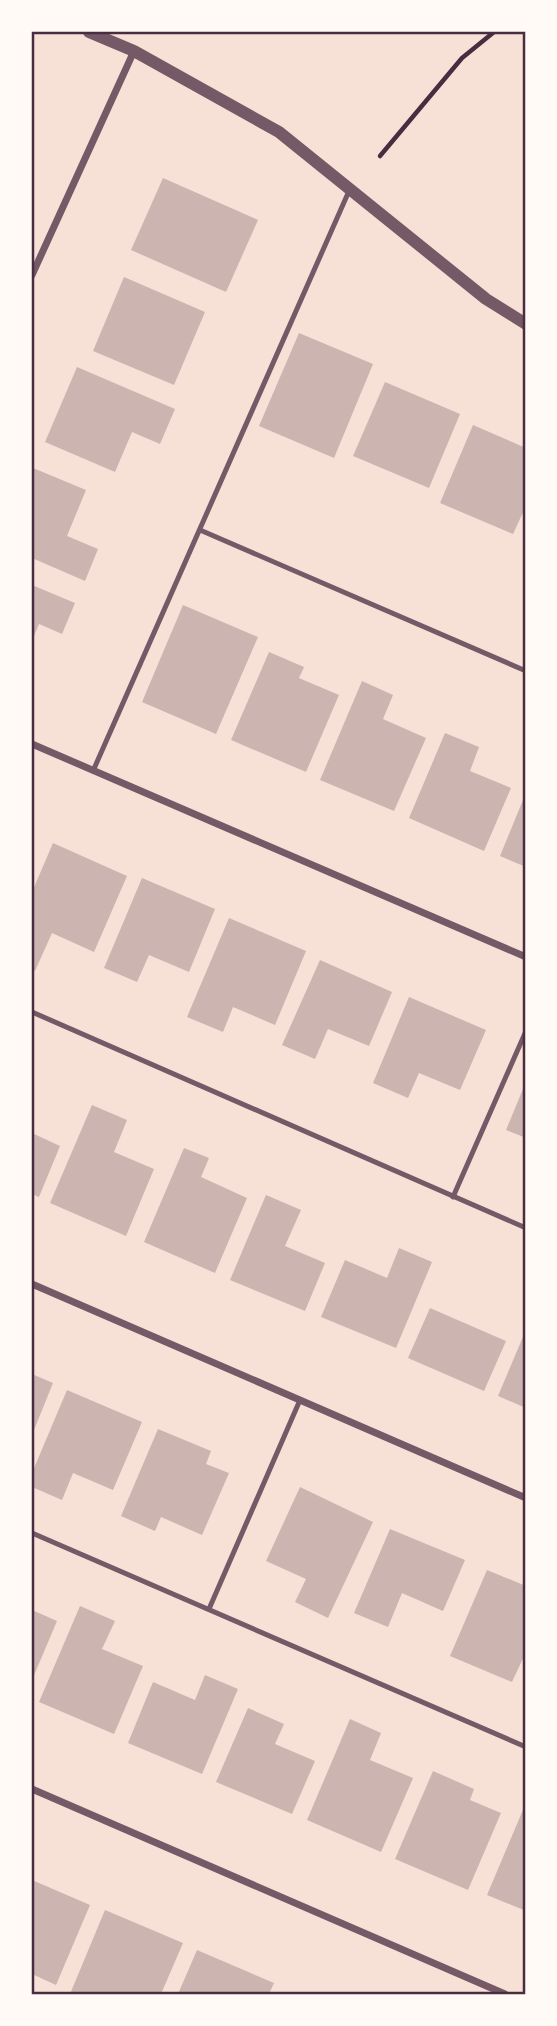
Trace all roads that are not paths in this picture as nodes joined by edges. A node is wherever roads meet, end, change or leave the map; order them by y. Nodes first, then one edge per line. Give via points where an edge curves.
1 (89, 32) edge
2 (134, 51) junction
3 (351, 188) junction
4 (32, 275) edge
5 (526, 324) edge
6 (200, 530) junction
7 (526, 671) edge
8 (32, 744) edge
9 (93, 771) junction
10 (526, 957) edge
11 (32, 1012) edge
12 (526, 1031) edge
13 (453, 1197) junction
14 (526, 1228) edge
15 (32, 1284) edge
16 (300, 1400) junction
17 (526, 1498) edge
18 (32, 1533) edge
19 (209, 1609) junction
20 (526, 1747) edge
21 (32, 1789) edge
22 (505, 1994) edge

1 - 2 street
2 - 3 street via 279,132
2 - 4 street
3 - 5 street via 486,299
3 - 6 lane
6 - 7 lane
6 - 9 lane
8 - 9 street
9 - 10 street
11 - 13 lane
12 - 13 lane
13 - 14 lane
15 - 16 street
16 - 17 street
16 - 19 lane
18 - 19 lane
19 - 20 lane
21 - 22 street

